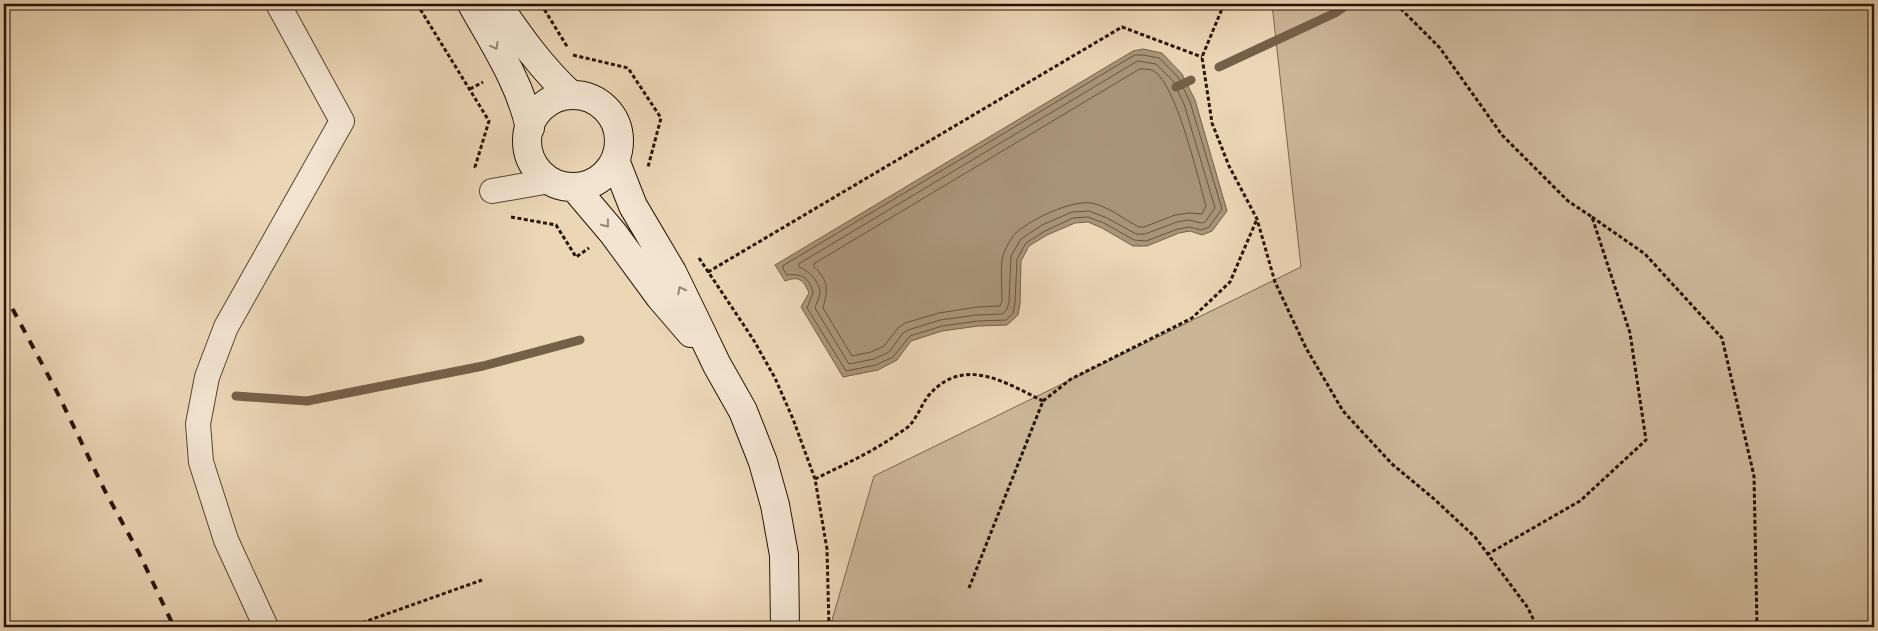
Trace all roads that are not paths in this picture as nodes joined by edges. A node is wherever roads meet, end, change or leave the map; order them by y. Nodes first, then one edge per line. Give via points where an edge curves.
1 (278, 4) edge
2 (472, 4) edge
3 (497, 4) edge
4 (571, 95) junction
5 (530, 128) junction
6 (615, 160) junction
7 (562, 184) junction
8 (492, 191) road end
9 (717, 366) junction
10 (266, 627) edge
11 (785, 627) edge

1 - 10 street via 342,121 226,327 207,377 198,424 201,462 226,540
2 -> 5 street via 515,82
3 - 4 street via 532,54
4 - 5 street via 548,102 536,113
4 - 6 street via 589,98 609,113 619,136
5 - 7 street via 530,157 536,168
6 - 7 street via 605,174 591,183
9 -> 6 street via 676,280 633,206
7 - 8 street
7 -> 9 street via 594,209
9 - 11 street via 743,412 763,462 772,496 784,555

